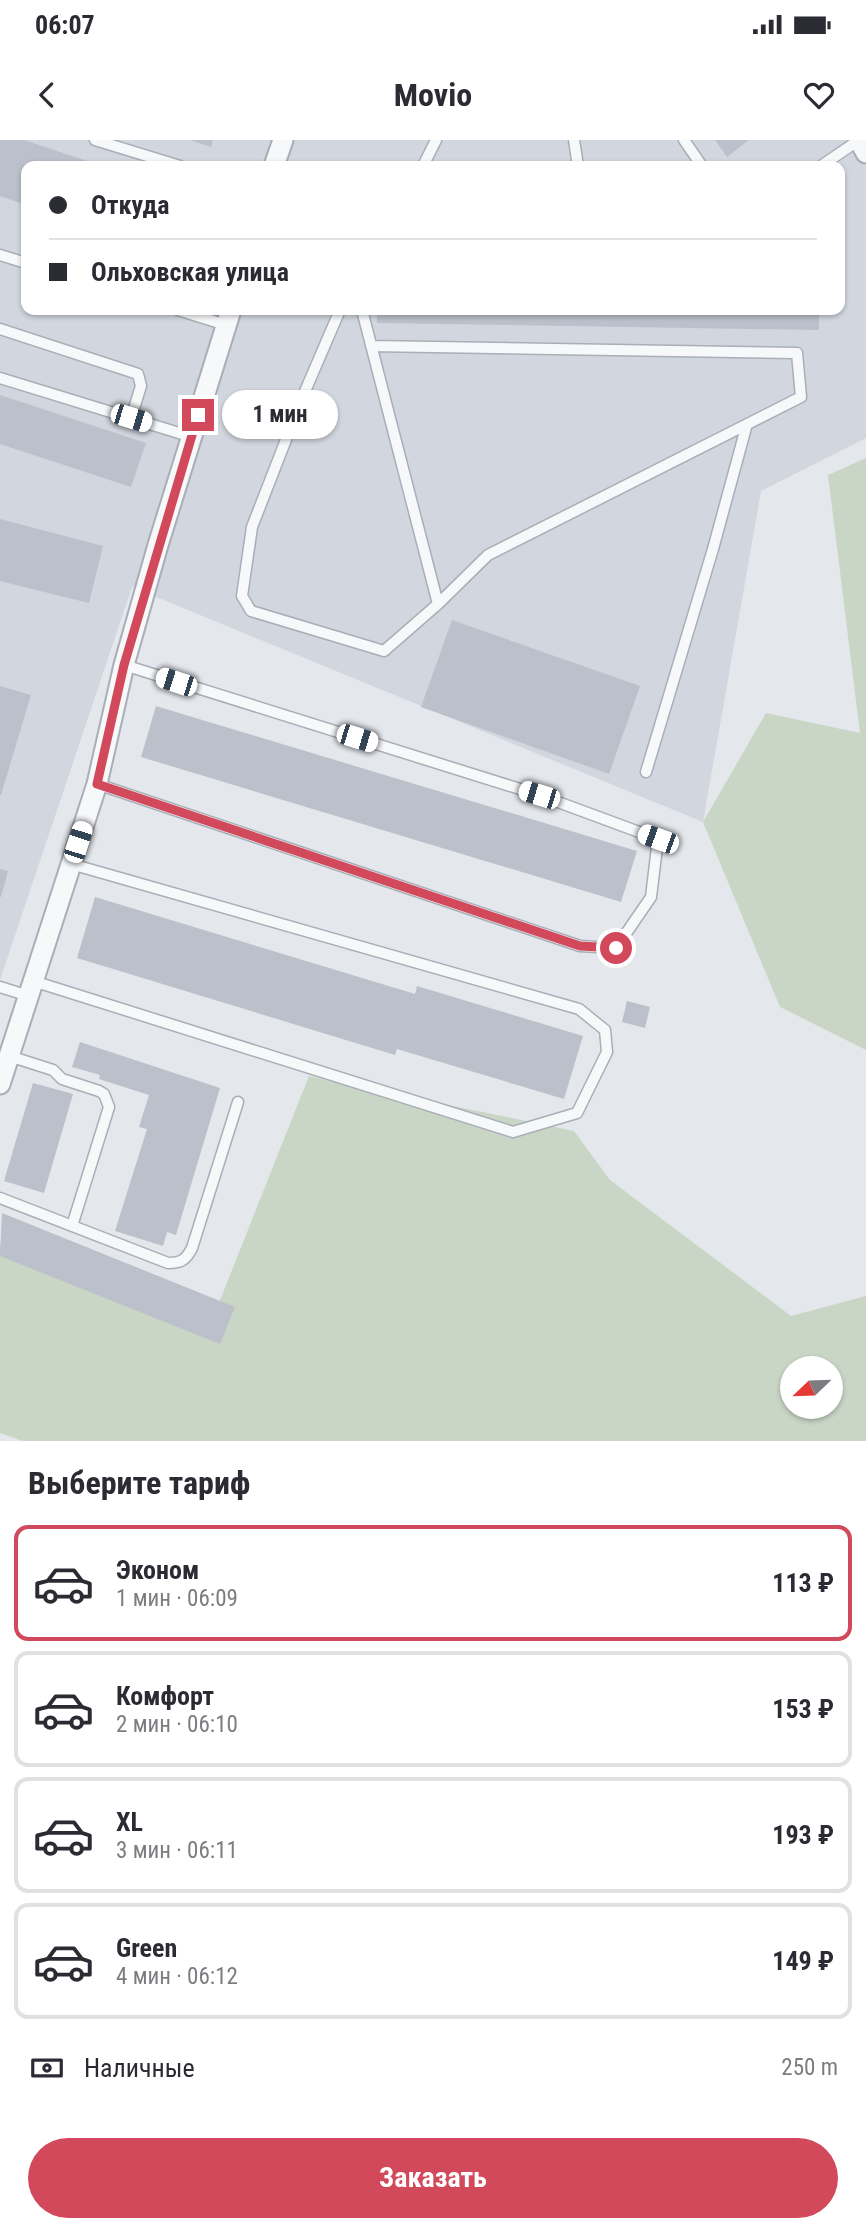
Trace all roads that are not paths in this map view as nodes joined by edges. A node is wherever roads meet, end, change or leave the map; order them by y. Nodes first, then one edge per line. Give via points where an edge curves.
1 (95, 140) edge
2 (282, 140) edge
3 (436, 140) edge
4 (574, 140) edge
5 (684, 140) edge
6 (859, 140) edge
7 (866, 153) edge
8 (164, 161) edge
9 (276, 161) edge
10 (426, 161) edge
11 (578, 161) edge
12 (699, 161) edge
13 (828, 161) edge
14 (0, 255) edge
15 (21, 261) edge
16 (338, 315) edge
17 (363, 315) edge
18 (228, 317) edge
19 (0, 330) edge
20 (371, 346) junction
21 (0, 378) edge
22 (131, 418) junction
23 (747, 424) junction
24 (192, 437) junction
25 (438, 604) junction
26 (124, 665) junction
27 (646, 772) dead end
28 (97, 784) junction
29 (71, 864) junction
30 (0, 987) edge
31 (31, 988) junction
32 (9, 1056) junction
33 (0, 1084) edge
34 (238, 1102) dead end
35 (0, 1198) edge
36 (72, 1226) junction

1 - 8 lane
2 - 9 street
3 - 10 lane
4 - 11 lane
5 - 12 lane
6 - 7 street
6 - 13 lane
14 - 15 lane
16 - 25 lane via 252,527 242,596 251,611 384,651
17 - 20 lane
18 - 24 street
19 - 22 lane via 138,374 141,386
20 - 23 lane via 797,353 801,397
20 - 25 lane
21 - 22 lane
22 - 24 lane
23 - 25 lane via 488,555
23 - 27 lane
24 - 26 street
26 - 28 street
26 - 28 lane via 539,795 658,839 651,897 616,948 580,946
28 - 29 street
29 - 31 street
29 - 31 lane via 579,1009 605,1030 607,1052 577,1112 513,1132
30 - 31 lane
31 - 32 street
32 - 33 street
32 - 36 lane via 53,1070 62,1079 99,1091 108,1101
34 - 36 lane via 187,1258 168,1263
35 - 36 lane

